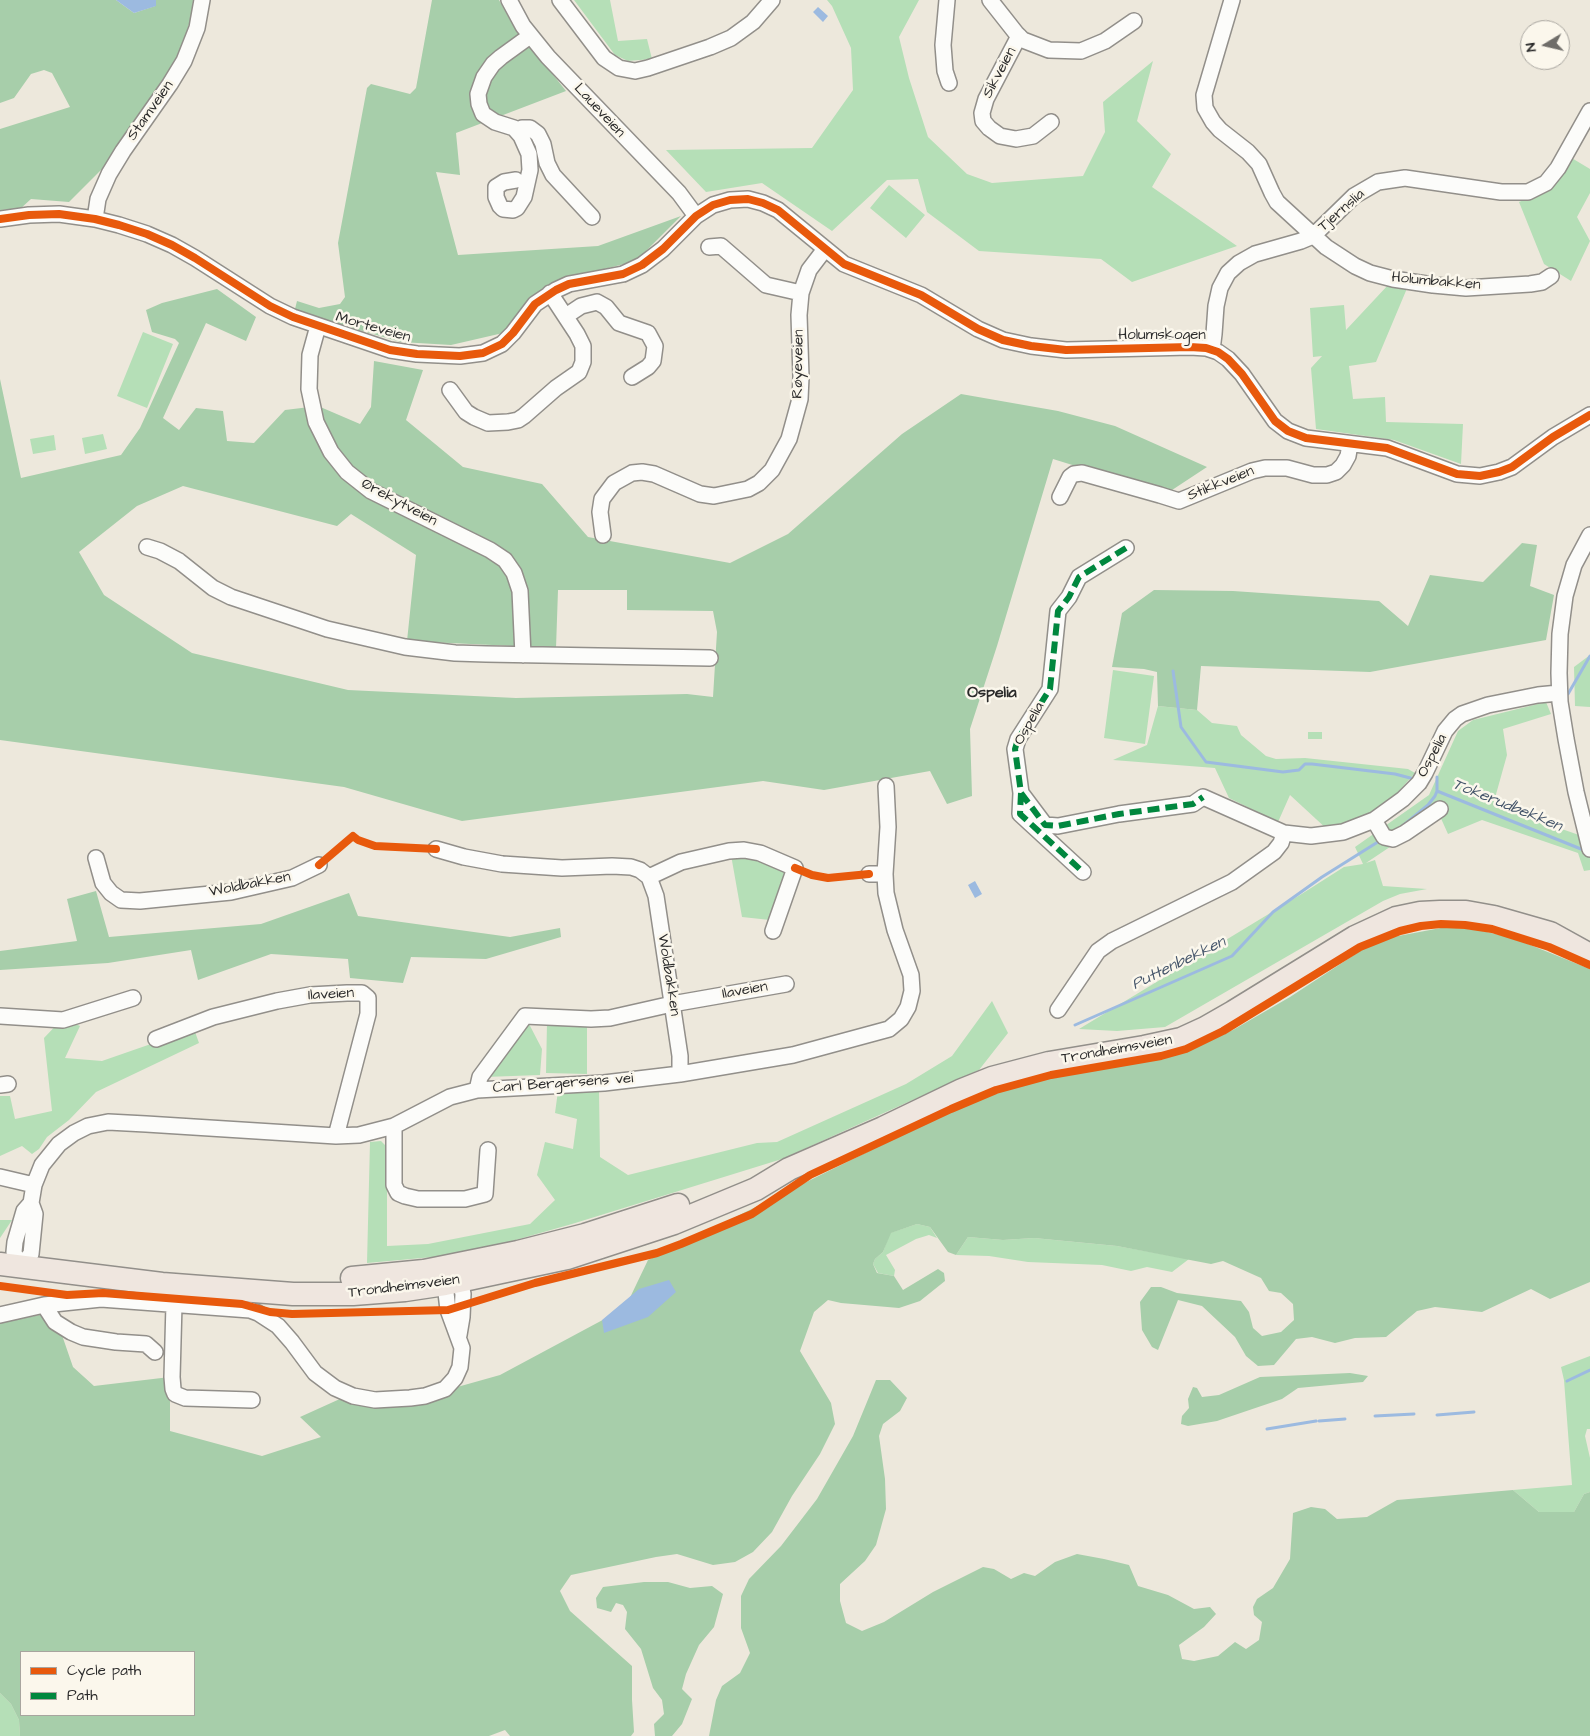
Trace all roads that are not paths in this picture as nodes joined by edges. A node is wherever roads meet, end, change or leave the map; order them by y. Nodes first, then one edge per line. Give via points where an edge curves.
1 (202, 0) edge
2 (510, 0) edge
3 (560, 0) edge
4 (772, 0) edge
5 (947, 0) edge
6 (990, 0) edge
7 (1232, 0) edge
8 (1134, 21) dead end
9 (530, 36) junction
10 (1019, 36) junction
11 (949, 83) dead end
12 (1590, 111) edge
13 (1051, 122) dead end
14 (517, 130) junction
15 (516, 180) dead end
16 (696, 216) junction
17 (592, 217) dead end
18 (0, 219) edge
19 (94, 219) junction
20 (1313, 236) junction
21 (822, 246) junction
22 (708, 247) dead end
23 (1551, 276) dead end
24 (550, 293) junction
25 (801, 293) junction
26 (566, 316) junction
27 (318, 326) junction
28 (1212, 350) junction
29 (632, 377) dead end
30 (450, 390) dead end
31 (1590, 415) edge
32 (1350, 444) junction
33 (1060, 497) dead end
34 (1590, 534) edge
35 (603, 535) dead end
36 (147, 547) dead end
37 (1126, 548) dead end
38 (524, 655) junction
39 (710, 658) dead end
40 (1559, 693) junction
41 (886, 786) dead end
42 (1021, 793) junction
43 (1440, 809) dead end
44 (1374, 820) junction
45 (1284, 833) junction
46 (436, 849) dead end
47 (1590, 849) edge
48 (96, 858) dead end
49 (319, 865) dead end
50 (1083, 872) dead end
51 (869, 874) dead end
52 (885, 874) junction
53 (650, 877) junction
54 (773, 931) dead end
55 (1550, 933) junction
56 (1590, 938) edge
57 (1590, 955) edge
58 (786, 984) dead end
59 (133, 998) dead end
60 (672, 1004) junction
61 (1058, 1010) dead end
62 (0, 1016) edge
63 (156, 1039) dead end
64 (680, 1074) junction
65 (477, 1090) junction
66 (394, 1126) junction
67 (336, 1136) junction
68 (488, 1150) dead end
69 (0, 1177) edge
70 (34, 1186) junction
71 (13, 1257) edge
72 (452, 1277) junction
73 (174, 1304) junction
74 (44, 1305) junction
75 (0, 1315) edge
76 (155, 1352) dead end
77 (252, 1400) dead end

1 - 19 street, Stamveien via 195,34 184,61 109,174
2 - 9 street, Laueveien
3 - 4 street via 604,58 619,68 635,71 731,38 753,22
5 - 11 street via 944,52
6 - 10 street, Sikveien
7 - 20 street, Holumbakken via 1204,95 1205,108 1220,130 1259,164 1277,202
8 - 10 street, Sikveien via 1106,41 1081,51 1049,50 1028,43
9 - 14 street via 494,64 479,88 478,99 484,114 490,120
9 - 16 street, Laueveien via 606,119 680,192
10 - 13 street, Sikveien via 986,99 983,121 1000,136 1016,139 1033,136
12 - 20 street, Tjernslia via 1558,168 1546,183 1528,192 1501,192 1405,178 1378,182 1354,196
14 - 15 street via 529,154 530,178 521,204 513,210 503,209 497,202 496,187
14 - 17 street via 530,128 538,134 553,175
16 - 21 street, Morteveien via 724,201 755,201 778,210
16 - 24 street, Morteveien via 656,255 635,269 569,284
18 - 19 street, Morteveien via 59,214
19 - 27 street, Morteveien via 141,232 172,245 270,306
20 - 23 street, Holumbakken via 1355,266 1399,281 1482,288 1537,283
20 - 28 street, Tjernslia via 1255,254 1228,273 1218,297
21 - 25 street, Røyeveien
21 - 28 street, Holumskogen via 851,267 921,295 978,329 1017,344 1066,350 1200,347
22 - 25 street via 721,246 766,285
24 - 26 street
24 - 27 street, Morteveien via 530,310 502,344 468,356 432,356 390,350
25 - 35 street, Røyeveien via 800,399 789,439 772,470 748,489 714,496 700,494 654,474 632,473 614,483 602,499
26 - 29 street via 581,306 597,302 606,307 619,323 648,333 655,346 653,360
26 - 30 street via 582,346 583,362 579,372 518,420 497,424 474,417 466,412
27 - 38 street, Ørekytveien via 310,354 308,389 316,422 331,452 347,472 371,491 505,560 520,591
28 - 32 street, Holumskogen via 1234,365 1270,415 1288,431 1306,438
31 - 32 street, Holumskogen via 1512,467 1486,476 1457,474 1387,448
32 - 33 street, Stikkveien via 1343,465 1327,475 1265,468 1179,502 1082,473 1070,477
34 - 40 street via 1574,565 1565,596 1560,634
36 - 38 street via 179,562 213,588 231,597 327,629 413,648
37 - 42 street, Ospelia via 1079,576 1058,612 1050,689 1015,749
38 - 39 street
40 - 44 street, Ospelia via 1488,705 1462,714 1445,731 1419,783 1403,800
40 - 47 street via 1576,792
41 - 52 street, Carl Bergersens vei
42 - 45 street, Ospelia via 1045,824 1051,826 1193,804 1203,797
42 - 50 street via 1020,814
43 - 44 street via 1393,839 1384,837
44 - 45 street, Ospelia via 1328,835
45 - 61 street via 1274,852 1232,882 1098,951
46 - 53 street via 502,864 562,868 631,867
48 - 49 street, Woldbakken via 103,883 111,894 121,900 140,901 231,892 292,878
51 - 52 street
52 - 64 street, Carl Bergersens vei via 890,909 911,975 912,991 901,1019 878,1033 793,1055
53 - 54 street via 681,862 729,851 760,852 795,868
53 - 60 street, Woldbakken via 656,896
55 - 56 highway, Trondheimsveien
55 - 57 highway, Trondheimsveien
55 - 72 highway, Trondheimsveien via 1466,912 1429,912 1396,918 1337,946 1194,1033 1157,1045 1049,1063 992,1078 789,1170 753,1178 670,1208
58 - 60 street, Ilaveien
59 - 62 street via 63,1020
60 - 64 street, Woldbakken
60 - 65 street, Ilaveien via 610,1018 525,1016 480,1077
63 - 67 street, Ilaveien via 213,1017 277,1001 310,995 362,994 368,998 368,1014
64 - 65 street, Carl Bergersens vei via 604,1083
65 - 66 street, Carl Bergersens vei via 450,1097
66 - 67 street, Carl Bergersens vei via 359,1135
66 - 68 street via 394,1185 398,1193 406,1196 465,1199 485,1194
67 - 70 street, Carl Bergersens vei via 108,1122 88,1126 59,1144 42,1165
69 - 70 street
70 - 71 street, Carl Bergersens vei via 31,1203 35,1214
71 - 72 highway, Trondheimsveien via 162,1284 293,1294 405,1290
72 - 73 street via 450,1319 462,1348 460,1367 444,1389 425,1396 375,1400 353,1396 314,1373 286,1334 258,1313
73 - 74 street via 101,1299
73 - 77 street via 172,1377 175,1394 185,1398
74 - 75 street
74 - 76 street via 56,1322 71,1332 83,1337 146,1344

